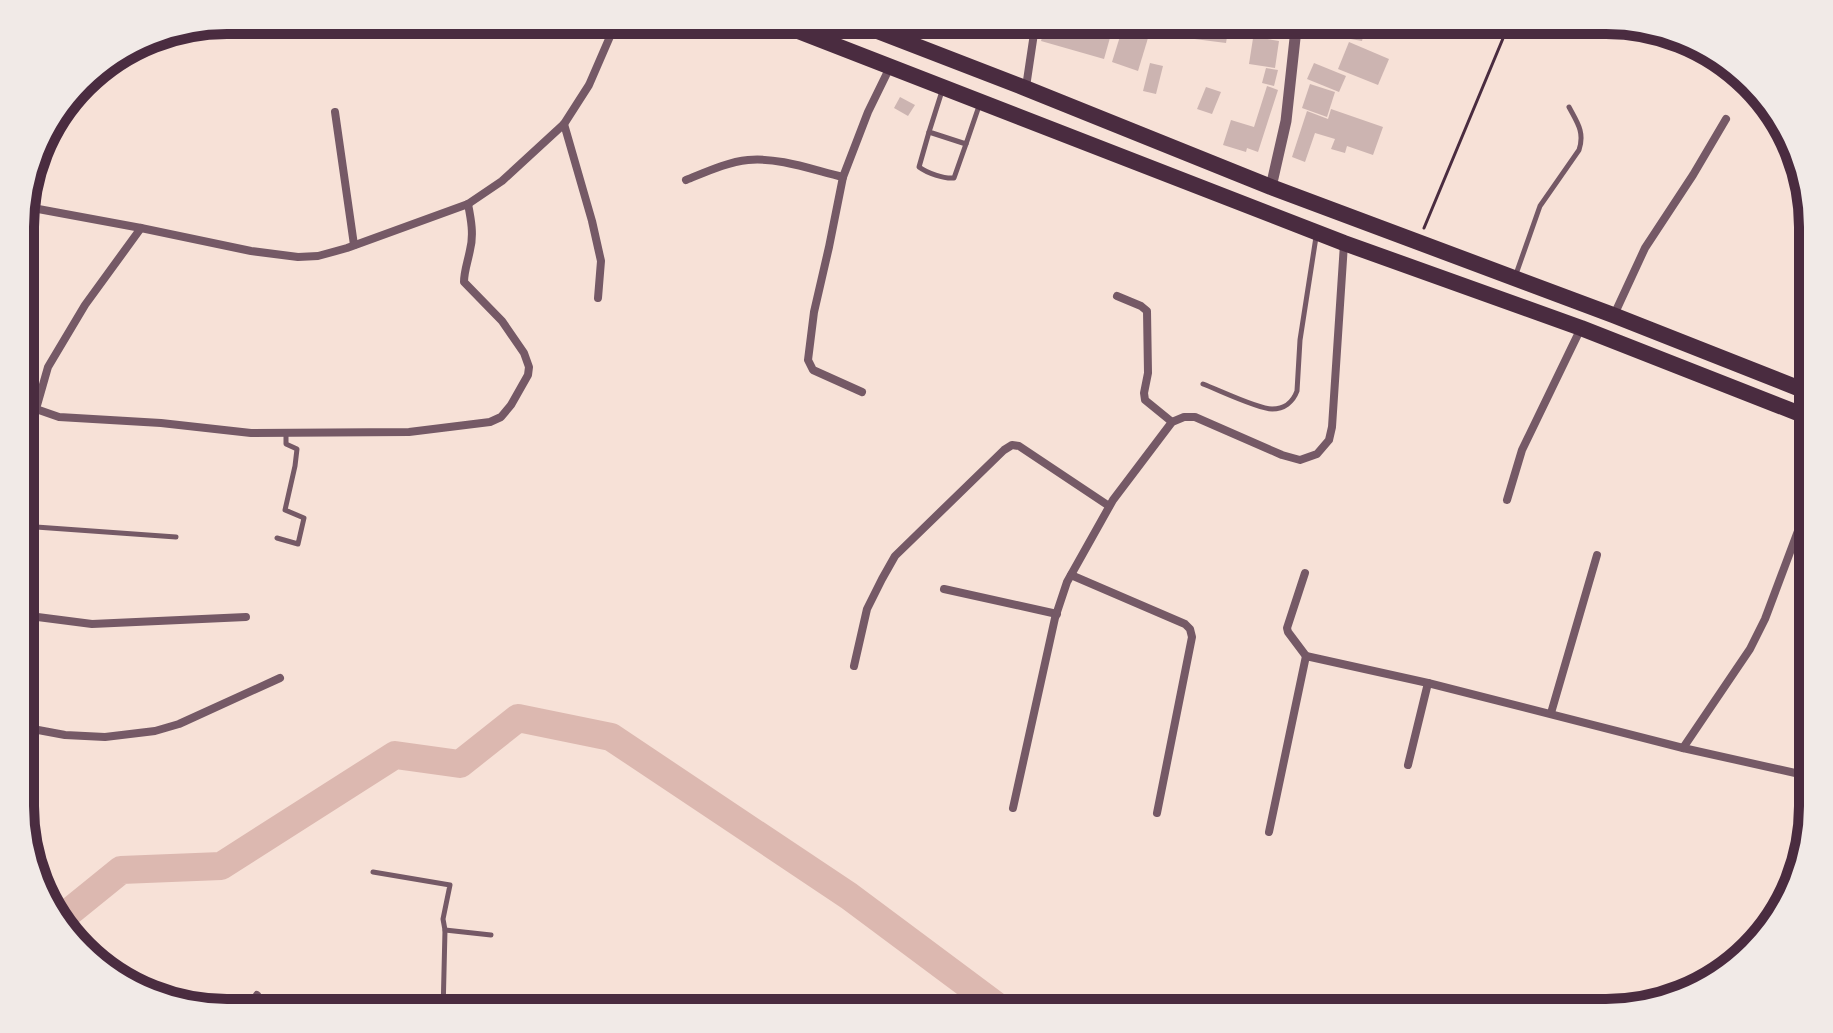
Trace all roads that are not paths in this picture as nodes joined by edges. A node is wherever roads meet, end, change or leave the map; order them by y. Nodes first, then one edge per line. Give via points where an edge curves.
1 (611, 34) edge
2 (807, 34) edge
3 (886, 34) edge
4 (1034, 34) edge
5 (1295, 34) edge
6 (933, 52) junction
7 (890, 66) junction
8 (925, 79) junction
9 (943, 86) junction
10 (1025, 88) junction
11 (981, 101) junction
12 (1569, 107) dead end
13 (335, 112) dead end
14 (1726, 119) dead end
15 (564, 124) junction
16 (929, 132) junction
17 (966, 144) junction
18 (843, 177) junction
19 (686, 180) dead end
20 (1271, 187) junction
21 (37, 199) edge
22 (468, 204) junction
23 (36, 209) joint
24 (141, 228) junction
25 (1317, 232) junction
26 (1344, 243) junction
27 (354, 245) junction
28 (1514, 278) junction
29 (1117, 296) dead end
30 (598, 298) dead end
31 (1613, 315) junction
32 (1641, 326) junction
33 (1581, 328) junction
34 (1631, 349) junction
35 (1203, 384) dead end
36 (1799, 388) edge
37 (862, 392) dead end
38 (36, 409) joint
39 (1799, 414) edge
40 (1172, 422) junction
41 (286, 432) junction
42 (1507, 500) dead end
43 (1109, 506) junction
44 (34, 527) edge
45 (1799, 528) edge
46 (176, 537) dead end
47 (277, 538) dead end
48 (1597, 555) dead end
49 (1305, 573) dead end
50 (1071, 575) junction
51 (944, 589) dead end
52 (1057, 614) junction
53 (34, 617) edge
54 (246, 617) dead end
55 (1306, 656) junction
56 (854, 666) dead end
57 (280, 678) dead end
58 (1428, 683) junction
59 (1551, 713) junction
60 (34, 729) edge
61 (1683, 748) junction
62 (1408, 765) dead end
63 (1799, 774) edge
64 (1013, 808) dead end
65 (1157, 813) dead end
66 (1269, 832) dead end
67 (373, 872) dead end
68 (445, 930) junction
69 (491, 935) dead end
70 (257, 995) dead end
71 (255, 999) edge
72 (443, 999) edge

1 - 15 street via 589,85
2 - 7 highway
3 - 6 highway
4 - 10 street
5 - 20 street via 1286,121
6 - 8 highway
6 - 10 highway
7 - 8 highway
7 - 18 street
8 - 9 highway
9 - 11 highway
9 - 16 lane
10 - 20 highway
11 - 17 lane
11 - 25 highway
12 - 28 lane via 1581,128 1579,150 1540,206
13 - 27 street
14 - 31 street via 1645,248
15 - 22 street via 502,181
15 - 30 street via 601,261
16 - 17 lane
16 - 17 lane via 919,167 923,170 954,178
18 - 19 street via 747,160
18 - 37 street via 808,360 813,370
20 - 28 highway
21 - 23 street
22 - 27 street
22 - 41 street via 471,247 464,282 502,321 529,367 511,405 490,422 409,432
23 - 24 street
24 - 27 street via 298,257
24 - 38 street via 48,367
25 - 26 highway
25 - 35 lane via 1294,399 1274,409
26 - 33 highway
26 - 40 street via 1332,427 1317,454 1300,460 1282,455 1195,417
28 - 31 highway
29 - 40 street via 1147,311 1145,400
31 - 32 highway
32 - 34 highway
32 - 36 highway
33 - 34 highway
33 - 42 street via 1522,450
34 - 39 highway
38 - 41 street via 59,417
40 - 43 street
41 - 47 lane via 286,444 297,449 285,510 304,518 298,544
43 - 50 street
43 - 56 street via 1019,446 1004,450 895,556 867,609
44 - 46 lane
45 - 61 street via 1750,649
48 - 59 street
49 - 55 street via 1287,628
50 - 52 street
50 - 65 street via 1190,629
51 - 52 street
52 - 64 street
53 - 54 street via 92,624
55 - 58 street
55 - 66 street
57 - 60 street via 155,731 105,737
58 - 59 street
58 - 62 street
59 - 61 street
61 - 63 street
67 - 68 lane via 450,885
68 - 69 lane
68 - 72 lane
70 - 71 street

